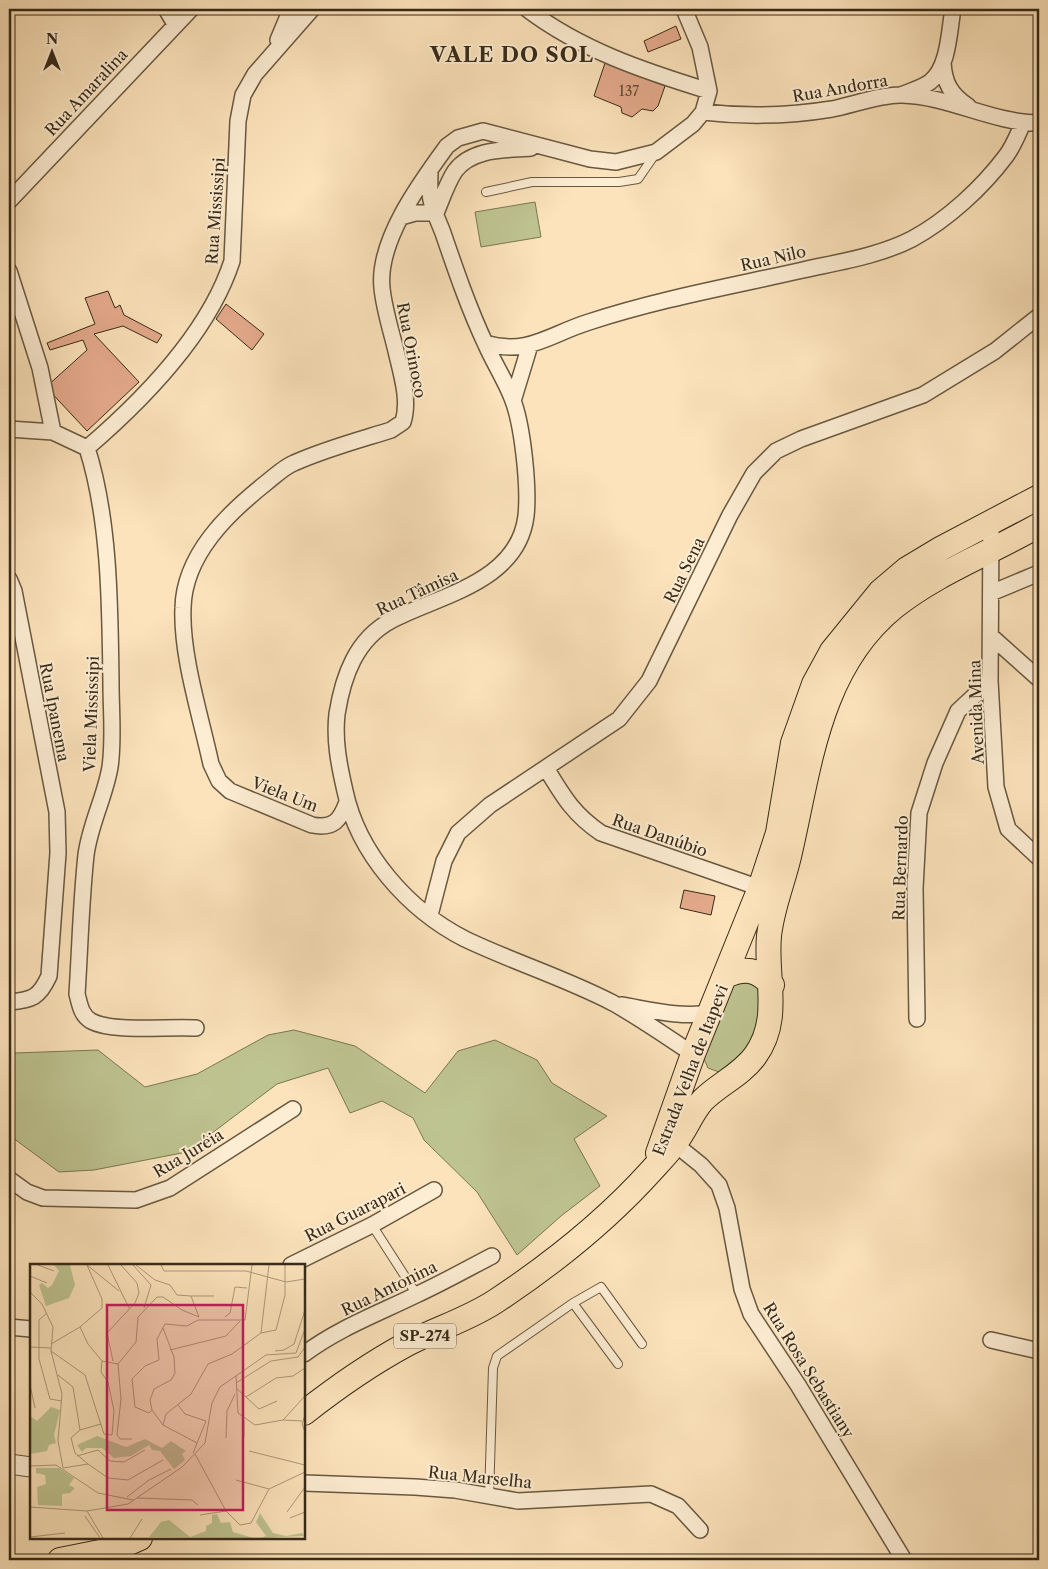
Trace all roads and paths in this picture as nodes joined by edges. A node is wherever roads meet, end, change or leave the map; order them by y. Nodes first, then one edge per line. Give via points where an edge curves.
1 (166, 9) edge
2 (191, 9) edge
3 (291, 9) edge
4 (312, 9) edge
5 (527, 9) edge
6 (684, 9) edge
7 (953, 9) edge
8 (175, 24) junction
9 (274, 51) junction
10 (943, 62) junction
11 (708, 91) junction
12 (901, 94) junction
13 (703, 112) junction
14 (976, 112) junction
15 (1023, 123) junction
16 (1039, 123) edge
17 (542, 147) junction
18 (656, 152) junction
19 (430, 170) junction
20 (486, 192) dead end
21 (9, 200) edge
22 (436, 213) junction
23 (401, 217) junction
24 (9, 271) edge
25 (1039, 316) edge
26 (485, 342) junction
27 (530, 345) junction
28 (514, 401) junction
29 (9, 430) edge
30 (53, 432) junction
31 (87, 448) junction
32 (1039, 497) edge
33 (991, 523) junction
34 (1039, 524) edge
35 (991, 550) junction
36 (1039, 573) edge
37 (9, 579) edge
38 (991, 593) junction
39 (992, 636) junction
40 (1039, 679) edge
41 (990, 681) junction
42 (212, 764) joint
43 (546, 768) junction
44 (347, 802) junction
45 (1039, 858) edge
46 (760, 888) junction
47 (430, 915) junction
48 (725, 976) junction
49 (772, 985) junction
50 (9, 1002) edge
51 (612, 1003) junction
52 (711, 1013) junction
53 (917, 1019) dead end
54 (196, 1028) dead end
55 (694, 1054) junction
56 (736, 1074) junction
57 (293, 1109) dead end
58 (675, 1144) junction
59 (651, 1172) junction
60 (9, 1179) edge
61 (434, 1190) dead end
62 (372, 1225) junction
63 (492, 1256) dead end
64 (294, 1264) edge
65 (417, 1295) junction
66 (573, 1303) junction
67 (9, 1327) edge
68 (30, 1329) edge
69 (991, 1340) dead end
70 (642, 1344) dead end
71 (1039, 1351) edge
72 (305, 1353) edge
73 (618, 1364) dead end
74 (305, 1411) edge
75 (9, 1464) edge
76 (30, 1467) edge
77 (305, 1483) edge
78 (489, 1498) junction
79 (700, 1530) dead end
80 (138, 1539) edge
81 (60, 1560) edge
82 (904, 1560) edge

1 - 8 street
2 - 8 street, Rua Amaralina
3 - 9 street
4 - 9 street, Rua Mississipi
5 - 11 street via 553,28 606,56
6 - 11 street via 700,47
7 - 10 street
8 - 21 street, Rua Amaralina
9 - 31 street, Rua Mississipi via 243,94 237,131 232,261 225,283 213,306 166,370 126,415
10 - 12 street via 931,81
10 - 14 street via 945,82 954,96
11 - 13 street
12 - 13 street, Rua Andorra via 800,114 730,116
12 - 14 street, Rua Andorra
13 - 18 street, Rua Orinoco via 693,124
14 - 15 street, Rua Andorra
15 - 16 street, Rua Andorra
15 - 27 street, Rua Nilo via 1007,156 978,187 951,212 912,239 868,255 671,299 588,322
17 - 18 street, Rua Orinoco via 616,162
17 - 19 street, Rua Orinoco via 483,131 458,138 447,146
17 - 22 street via 498,150 468,159 456,170
18 - 20 lane via 638,179 532,182
19 - 22 street, Rua Tâmisa via 430,199
19 - 23 street, Rua Orinoco
22 - 23 street
22 - 26 street, Rua Tâmisa
23 - 42 street, Rua Orinoco via 390,235 383,259 382,287 402,379 403,422 391,430 292,463 243,501 224,522 200,552 185,587 186,646
24 - 30 street via 40,368
25 - 43 street, Rua Sena via 996,351 923,395 776,451 754,473 730,515 649,681 619,719
26 - 27 street, Rua Nilo via 502,348
26 - 28 street, Rua Tâmisa
27 - 28 street
28 - 44 street, Rua Tâmisa via 527,484 526,519 517,546 492,573 464,590 388,622 364,640 340,693 336,727 338,760
29 - 30 street
30 - 31 street
31 - 54 street, Viela Mississipi via 97,476 104,531 112,716 110,767 86,854 77,994 81,1011 91,1020 106,1026
32 - 33 main road, Estrada Velha de Itapevi
33 - 35 street, Avenida Mina
33 - 46 main road, Estrada Velha de Itapevi via 907,569 880,592 832,651 814,684 793,743 778,833
34 - 35 main road, Estrada Velha de Itapevi
35 - 38 street, Avenida Mina
35 - 49 main road, Estrada Velha de Itapevi via 921,587 892,608 849,658 832,690 810,752 785,873 771,921 768,940
36 - 38 street
37 - 50 street, Rua Ipanema via 57,812 58,853 49,976 41,992 26,1000
38 - 39 street, Avenida Mina
39 - 40 street
39 - 41 street, Avenida Mina
41 - 45 street, Avenida Mina via 996,787 1008,828
41 - 53 street, Rua Bernardo via 958,711 935,763 919,813 915,888
42 - 44 street, Viela Um via 219,781 230,791 312,825 324,827 334,824 341,818
43 - 46 street, Rua Danúbio via 570,806 582,820 601,833
43 - 47 street, Rua Sena via 490,805 458,833 444,861
44 - 47 street, Rua Tâmisa via 355,827 382,872
46 - 48 main road, Estrada Velha de Itapevi
47 - 51 street, Rua Tâmisa via 461,937
48 - 49 main road via 750,970 764,976
48 - 52 main road, Estrada Velha de Itapevi
49 - 56 main road, Estrada Velha de Itapevi via 768,1031 755,1056
51 - 52 street, Rua Tâmisa via 672,1014 692,1016
51 - 55 street, Rua Tâmisa
52 - 55 main road, Estrada Velha de Itapevi
55 - 56 main road via 701,1069 708,1074 715,1077
55 - 59 main road, Estrada Velha de Itapevi
56 - 58 main road, Estrada Velha de Itapevi via 702,1102
57 - 60 street, Rua Juréia via 170,1188 136,1200 43,1198 27,1192
58 - 59 main road, Estrada Velha de Itapevi
58 - 82 street, Rua Rosa Sebastiany via 719,1185 727,1208 742,1289 751,1314 798,1384
59 - 74 main road, SP-274 via 575,1242 494,1303 399,1349 346,1380
61 - 62 street, Rua Guarapari
62 - 64 street, Rua Guarapari
62 - 65 lane
63 - 65 street, Rua Antonina
65 - 72 street, Rua Antonina via 356,1322
66 - 70 lane via 601,1287
66 - 73 lane
66 - 78 lane via 497,1356 493,1368
67 - 68 street
69 - 71 street
75 - 76 street
77 - 78 street, Rua Marselha via 455,1490
78 - 79 street, Rua Marselha via 518,1501 651,1494 678,1506
80 - 81 main road via 115,1549

